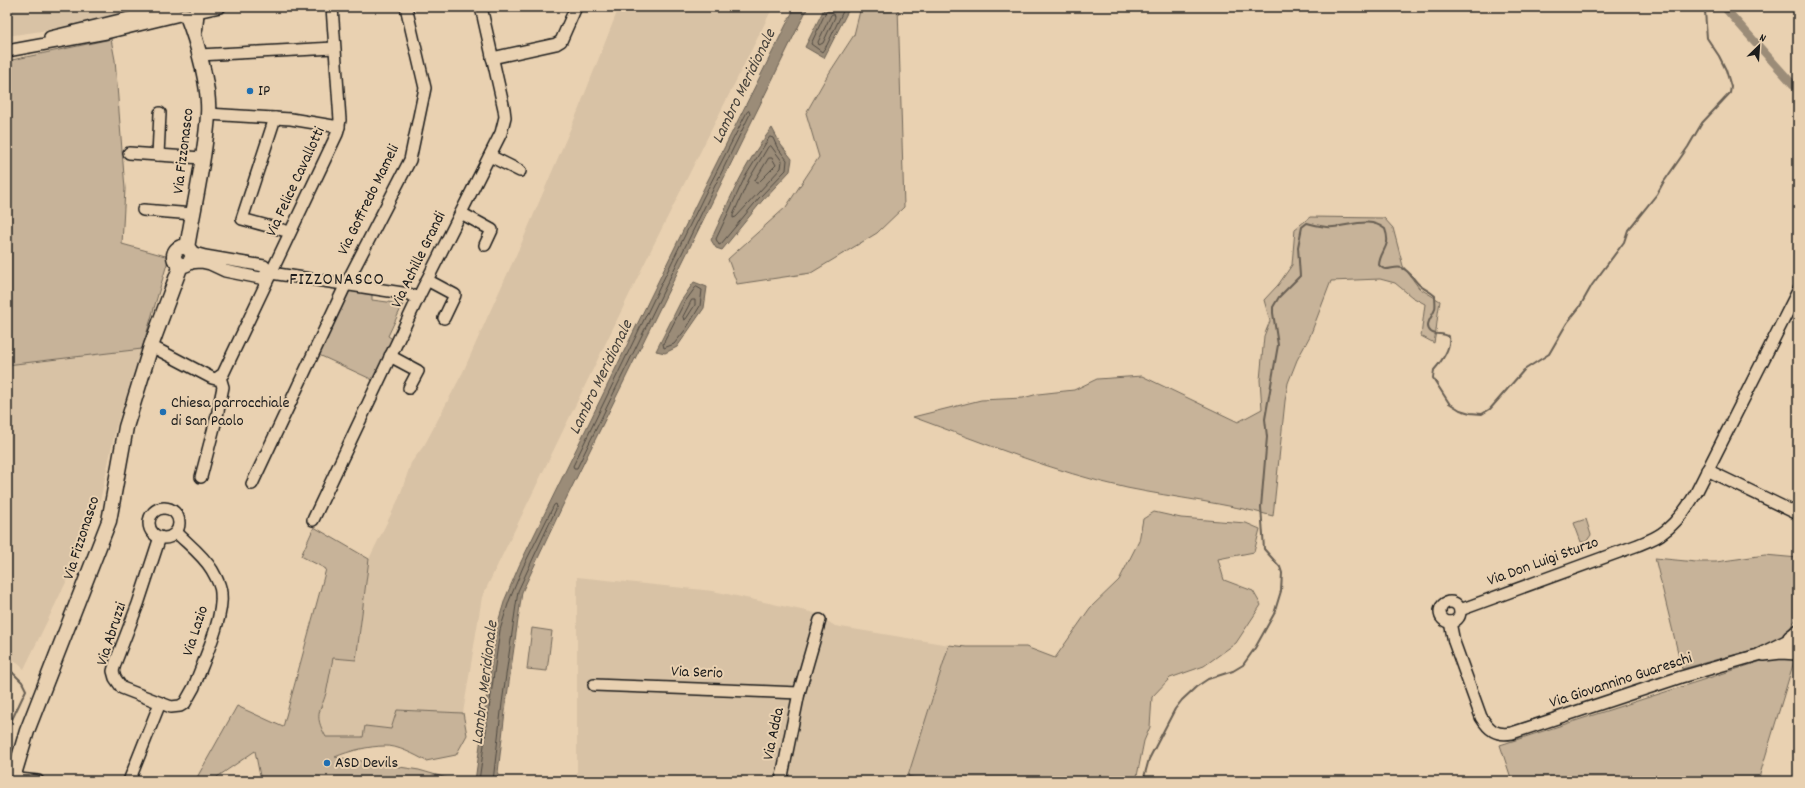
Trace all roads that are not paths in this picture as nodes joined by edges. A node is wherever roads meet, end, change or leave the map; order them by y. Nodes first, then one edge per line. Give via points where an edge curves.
1 (220, 7) edge
2 (332, 7) edge
3 (406, 7) edge
4 (480, 7) edge
5 (576, 7) edge
6 (188, 11) edge
7 (104, 29) junction
8 (7, 44) edge
9 (334, 48) junction
10 (7, 51) edge
11 (200, 55) junction
12 (492, 58) junction
13 (160, 113) dead end
14 (208, 114) junction
15 (275, 118) junction
16 (339, 127) junction
17 (129, 153) dead end
18 (158, 155) junction
19 (490, 156) junction
20 (202, 158) junction
21 (520, 171) dead end
22 (143, 210) dead end
23 (460, 213) junction
24 (193, 214) junction
25 (290, 232) junction
26 (485, 245) dead end
27 (187, 257) junction
28 (271, 273) junction
29 (427, 280) junction
30 (346, 284) junction
31 (1798, 290) edge
32 (418, 298) junction
33 (444, 318) dead end
34 (151, 346) junction
35 (390, 356) junction
36 (220, 377) junction
37 (409, 388) dead end
38 (1708, 470) junction
39 (201, 477) dead end
40 (252, 484) dead end
41 (1798, 514) edge
42 (313, 520) dead end
43 (176, 532) junction
44 (160, 537) junction
45 (1460, 610) junction
46 (820, 620) dead end
47 (1450, 622) junction
48 (1798, 630) edge
49 (1788, 640) junction
50 (1798, 654) edge
51 (1758, 655) junction
52 (594, 685) dead end
53 (799, 693) junction
54 (160, 703) junction
55 (15, 776) edge
56 (38, 781) edge
57 (129, 781) edge
58 (781, 781) edge

1 - 6 street
2 - 9 street, Via Felice Cavallotti
3 - 30 street, Via Goffredo Mameli via 424,79 424,97 410,160
4 - 12 street, Via Achille Grandi
5 - 12 street via 561,41
6 - 7 street
6 - 11 main road, Via Fizzonasco
7 - 8 street
7 - 10 street
9 - 11 street
9 - 16 street, Via Felice Cavallotti
11 - 14 main road, Via Fizzonasco
12 - 19 street, Via Achille Grandi via 505,117 501,134
13 - 18 street
14 - 15 street
14 - 20 main road, Via Fizzonasco
15 - 16 street
15 - 25 street via 242,219
16 - 25 street, Via Felice Cavallotti
17 - 18 street
18 - 20 street
19 - 21 street
19 - 23 street, Via Achille Grandi
20 - 24 main road, Via Fizzonasco
22 - 24 street
23 - 26 street via 492,230
23 - 29 street, Via Achille Grandi
24 - 27 main road, Via Fizzonasco
25 - 28 street, Via Felice Cavallotti
27 - 28 street via 225,272 260,278
27 - 34 main road, Via Fizzonasco
28 - 30 street
28 - 36 street, Via Felice Cavallotti
29 - 32 street, Via Achille Grandi
29 - 33 street via 455,295
30 - 32 street via 409,294
30 - 40 street, Via Goffredo Mameli
31 - 38 street, Via Don Luigi Sturzo
32 - 35 street, Via Achille Grandi
34 - 36 street via 212,378
34 - 55 main road, Via Fizzonasco via 126,426 109,521 27,731
35 - 37 street via 418,370
35 - 42 street, Via Achille Grandi
36 - 39 street via 223,387
38 - 41 street
38 - 45 street, Via Don Luigi Sturzo via 1687,508 1674,524 1661,534 1638,545
43 - 44 street via 166,538
43 - 44 street via 179,521 177,515 162,508 152,513 148,525 154,535
43 - 54 street, Via Lazio via 212,569 219,582 221,604 189,698 180,706
44 - 54 street, Via Abruzzi via 113,671 117,683 122,688
45 - 47 street via 1458,619
45 - 47 street via 1451,602 1441,608 1441,617
46 - 53 street, Via Adda
47 - 51 street, Via Giovannino Guareschi via 1454,642 1481,717 1494,733 1503,735 1681,677
48 - 49 street, Via Giovannino Guareschi
49 - 50 street via 1789,647
49 - 51 street, Via Giovannino Guareschi
50 - 51 street, Via Giovannino Guareschi
52 - 53 street, Via Serio
53 - 58 street, Via Adda
54 - 57 street
55 - 56 street

